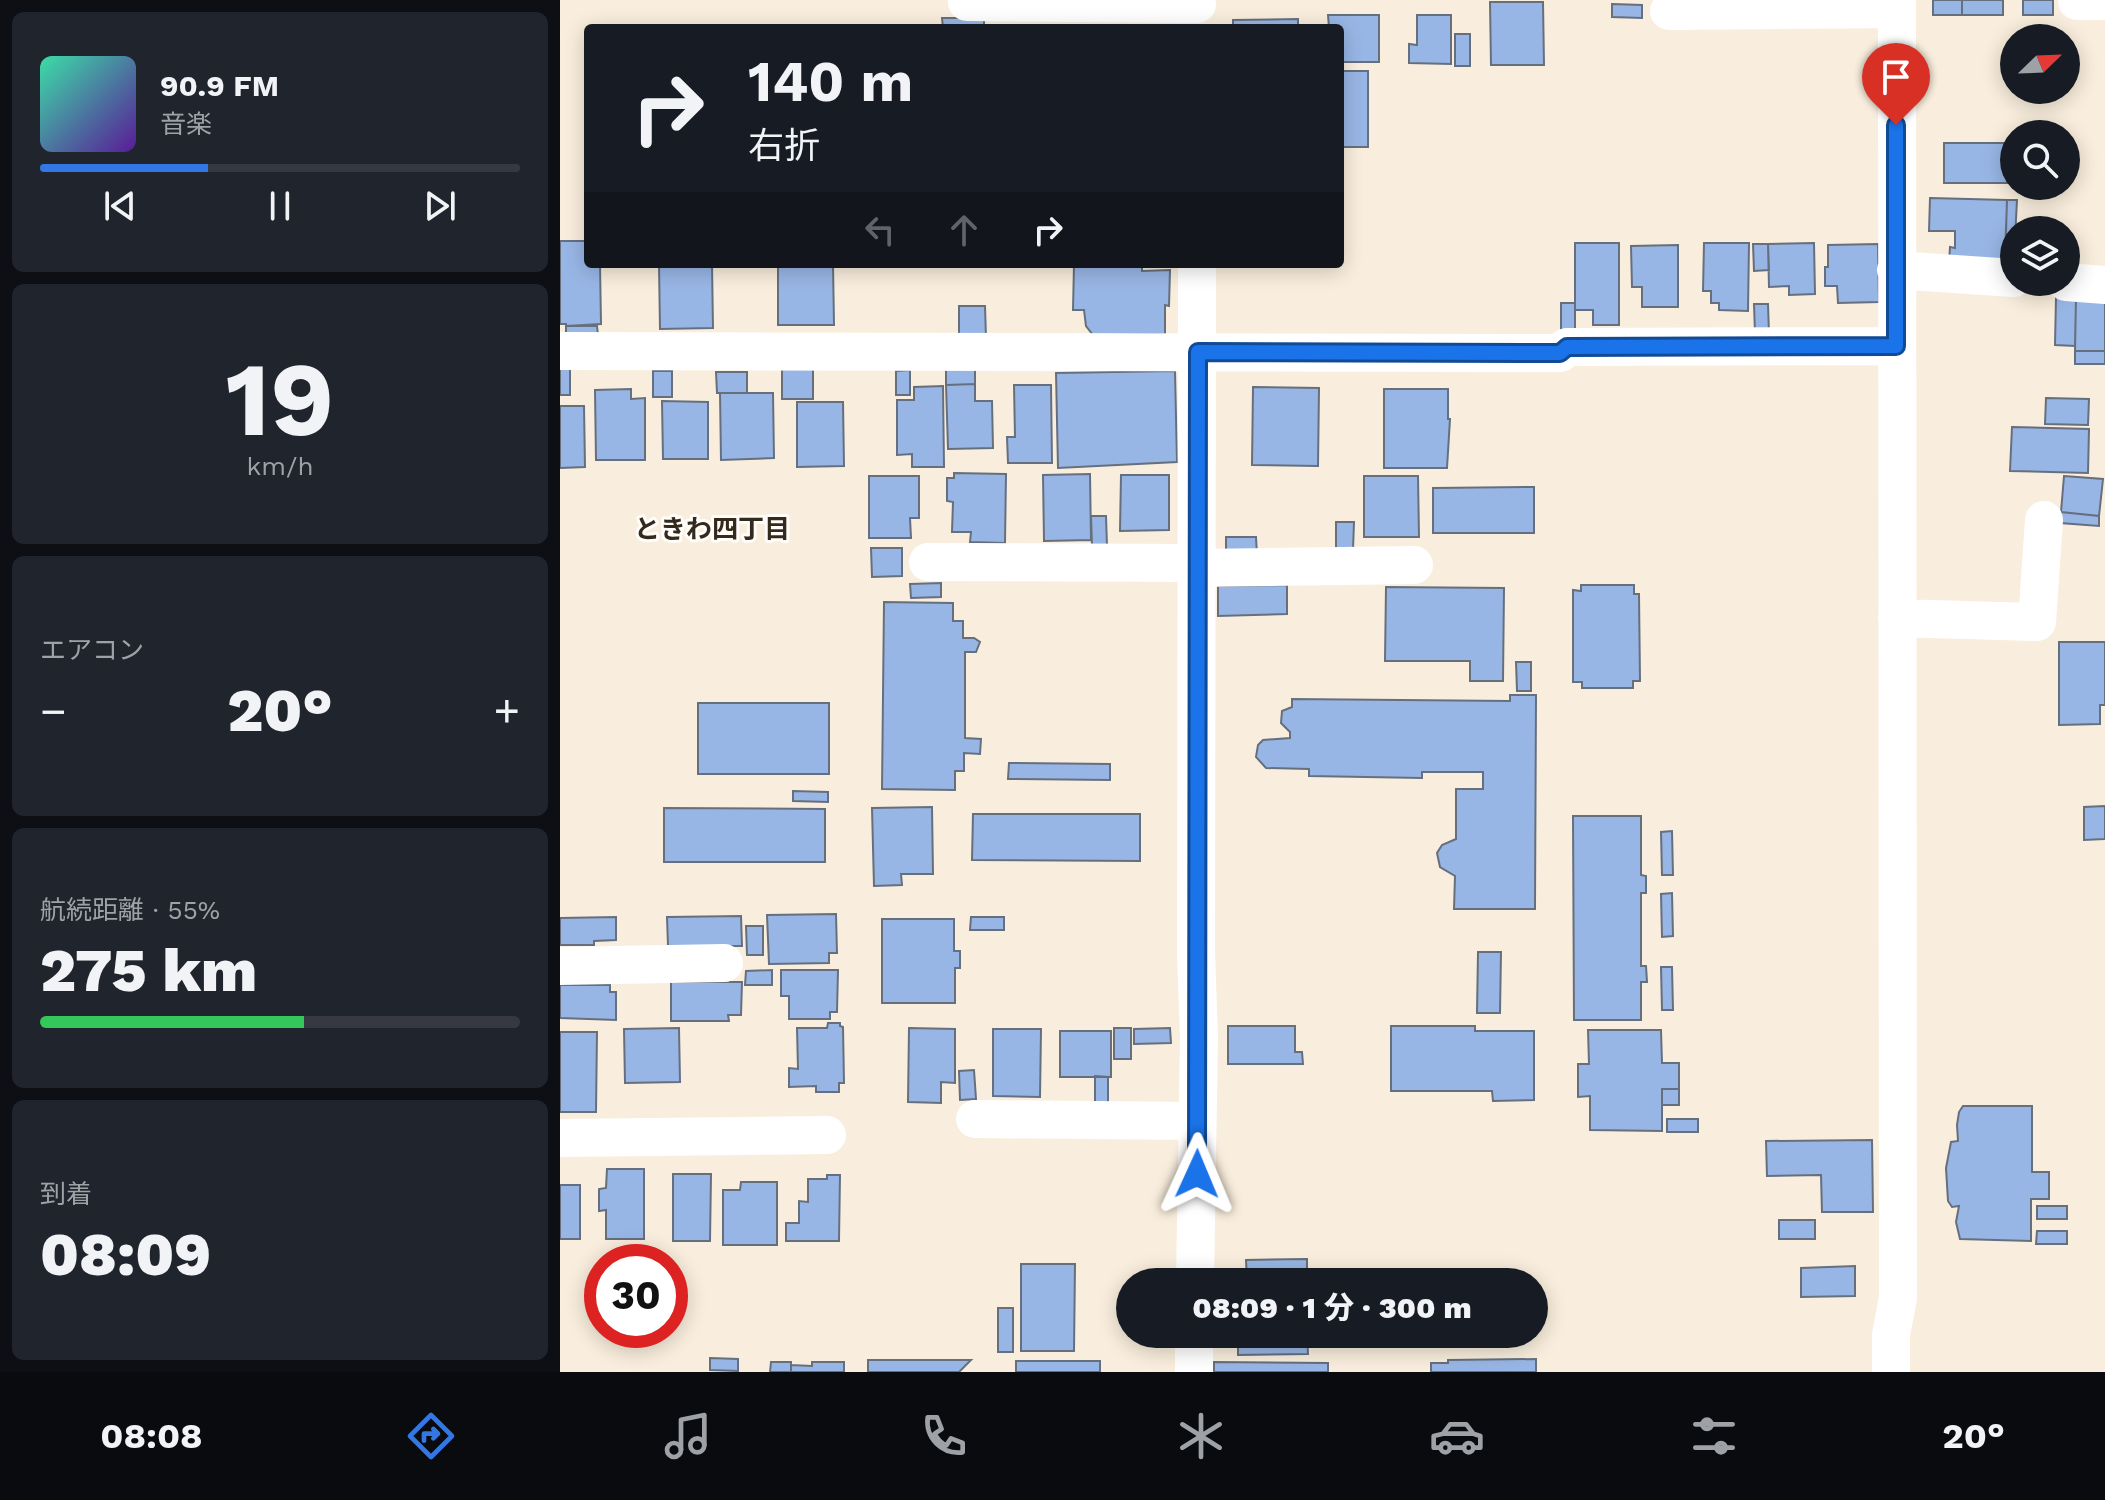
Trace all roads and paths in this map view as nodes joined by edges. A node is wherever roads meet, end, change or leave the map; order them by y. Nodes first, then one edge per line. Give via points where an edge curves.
1 (967, 2) dead end
2 (1897, 4) edge
3 (1197, 11) edge
4 (1669, 11) dead end
5 (1197, 268) edge
6 (1896, 270) junction
7 (2000, 277) edge
8 (2080, 283) edge
9 (2105, 285) edge
10 (1896, 346) junction
11 (560, 351) edge
12 (1198, 352) junction
13 (2044, 520) dead end
14 (928, 562) dead end
15 (1197, 565) junction
16 (1414, 565) dead end
17 (1897, 618) junction
18 (724, 963) dead end
19 (560, 966) edge
20 (975, 1119) dead end
21 (1197, 1121) junction
22 (827, 1135) dead end
23 (560, 1138) edge
24 (1195, 1268) edge
25 (1194, 1348) edge
26 (1194, 1372) edge
27 (1891, 1372) edge

1 - 3 street
2 - 4 street
2 - 6 street
5 - 12 street
6 - 7 street
6 - 10 street
8 - 9 street
10 - 12 street via 1567,347 1560,353
10 - 17 street
11 - 12 street
12 - 15 street
13 - 17 street via 2037,622
14 - 15 street
15 - 16 street
15 - 21 street
17 - 27 street via 1898,1298
18 - 19 street
20 - 21 street
21 - 24 street
22 - 23 street
25 - 26 street

